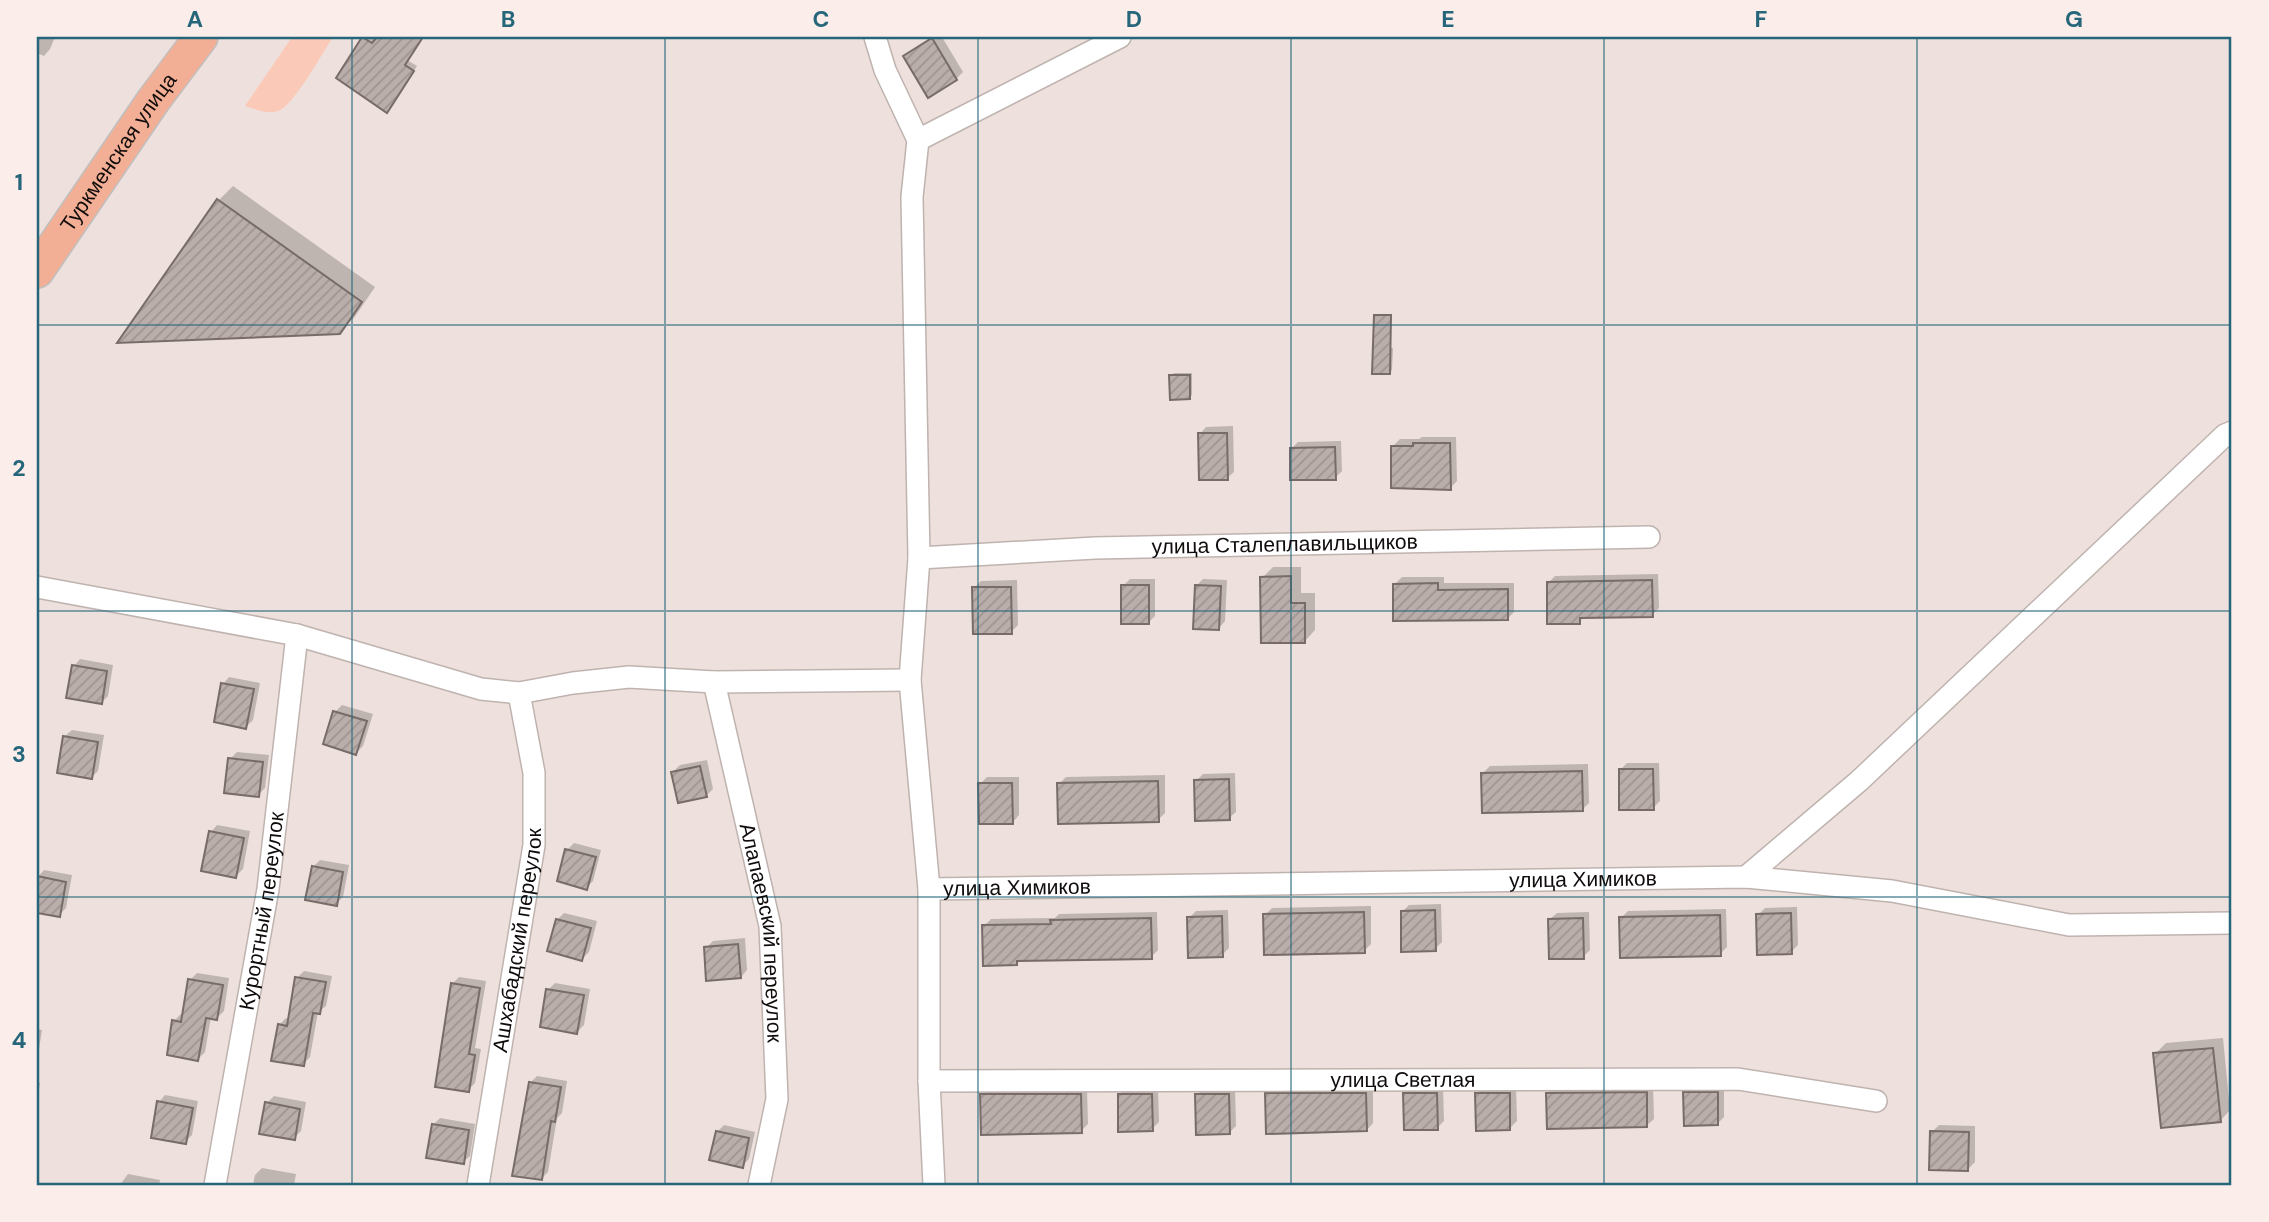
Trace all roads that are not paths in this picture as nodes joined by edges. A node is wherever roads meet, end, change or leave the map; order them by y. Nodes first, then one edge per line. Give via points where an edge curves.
1 (201, 37) edge
2 (875, 37) edge
3 (1120, 37) edge
4 (918, 140) junction
5 (37, 271) edge
6 (2232, 432) edge
7 (1649, 537) dead end
8 (919, 558) junction
9 (38, 593) edge
10 (297, 635) junction
11 (910, 680) junction
12 (714, 682) junction
13 (519, 693) junction
14 (1746, 877) junction
15 (929, 889) junction
16 (2232, 923) edge
17 (929, 1081) junction
18 (1876, 1101) dead end
19 (215, 1185) edge
20 (478, 1185) edge
21 (759, 1185) edge
22 (934, 1185) edge

1 - 5 main road, Туркменская улица
2 - 4 street
3 - 4 street
4 - 8 street via 912,197
6 - 14 street via 1859,781
7 - 8 street, улица Сталеплавильщиков via 1095,548
8 - 11 street
9 - 10 street
10 - 13 street via 481,689
10 - 19 street, Курортный переулок via 268,889
11 - 12 street
11 - 15 street
12 - 13 street via 629,677
12 - 21 street, Алапаевский переулок via 770,926 777,1099
13 - 20 street, Ашхабадский переулок via 534,773 534,845
14 - 15 street, улица Химиков
14 - 16 street, улица Химиков via 1892,891 2068,925
15 - 17 street
17 - 18 street, улица Светлая via 1738,1079
17 - 22 street

